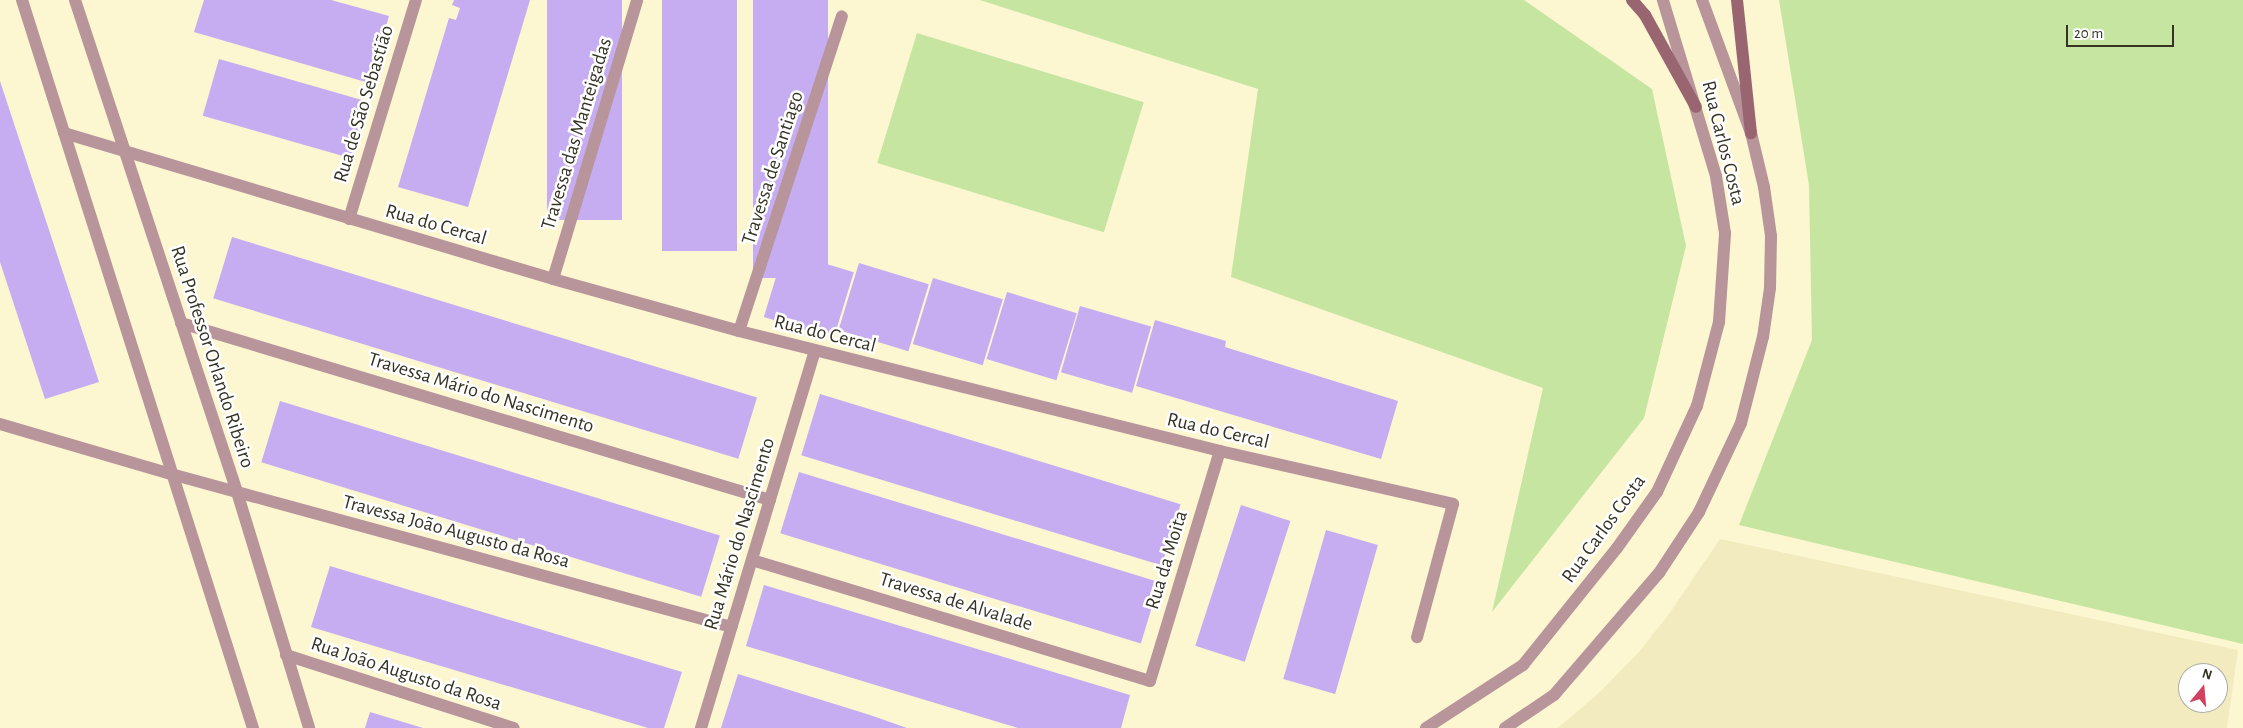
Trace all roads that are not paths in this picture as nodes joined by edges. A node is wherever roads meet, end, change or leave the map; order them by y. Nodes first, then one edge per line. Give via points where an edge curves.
1 (22, 0) edge
2 (75, 0) edge
3 (416, 0) edge
4 (637, 0) edge
5 (1632, 0) edge
6 (1663, 0) edge
7 (1702, 0) edge
8 (1737, 0) edge
9 (842, 16) dead end
10 (1696, 107) junction
11 (64, 132) junction
12 (1751, 133) junction
13 (122, 150) junction
14 (350, 219) junction
15 (553, 279) junction
16 (181, 323) junction
17 (739, 331) junction
18 (815, 351) junction
19 (0, 424) edge
20 (1220, 451) junction
21 (171, 474) junction
22 (237, 492) junction
23 (770, 500) junction
24 (752, 560) junction
25 (732, 627) junction
26 (1417, 637) dead end
27 (286, 656) junction
28 (1150, 681) joint
29 (253, 728) edge
30 (309, 728) edge
31 (514, 728) edge
32 (701, 728) edge
33 (1426, 728) edge
34 (1505, 728) edge

1 - 11 street
2 - 13 street, Rua Professor Orlando Ribeiro
3 - 14 street, Rua de São Sebastião
4 - 15 street, Travessa das Manteigadas
5 - 10 main road via 1645,15
6 - 10 street, Rua Carlos Costa
7 - 12 street, Rua Carlos Costa
8 - 12 main road
9 - 17 street, Travessa de Santiago
10 - 33 street, Rua Carlos Costa via 1716,176 1725,233 1719,322 1696,406 1657,492 1617,548 1523,665
11 - 13 street, Rua do Cercal
11 - 21 street
12 - 34 street, Rua Carlos Costa via 1771,236 1770,288 1763,338 1741,423 1700,512 1659,574 1554,695
13 - 14 street, Rua do Cercal
13 - 16 street, Rua Professor Orlando Ribeiro
14 - 15 street, Rua do Cercal
15 - 17 street, Rua do Cercal
16 - 22 street, Rua Professor Orlando Ribeiro
16 - 23 street, Travessa Mário do Nascimento
17 - 18 street, Rua do Cercal
18 - 20 street, Rua do Cercal
18 - 23 street, Rua Mário do Nascimento
19 - 21 street, Travessa João Augusto da Rosa
20 - 26 street, Rua do Cercal via 1453,504
20 - 28 street, Rua da Moita
21 - 22 street, Travessa João Augusto da Rosa
21 - 29 street
22 - 25 street, Travessa João Augusto da Rosa
22 - 27 street, Rua Professor Orlando Ribeiro
23 - 24 street, Rua Mário do Nascimento
24 - 25 street, Rua Mário do Nascimento
24 - 28 street, Travessa de Alvalade
25 - 32 street, Rua Mário do Nascimento
27 - 30 street, Rua Professor Orlando Ribeiro
27 - 31 street, Rua João Augusto da Rosa

